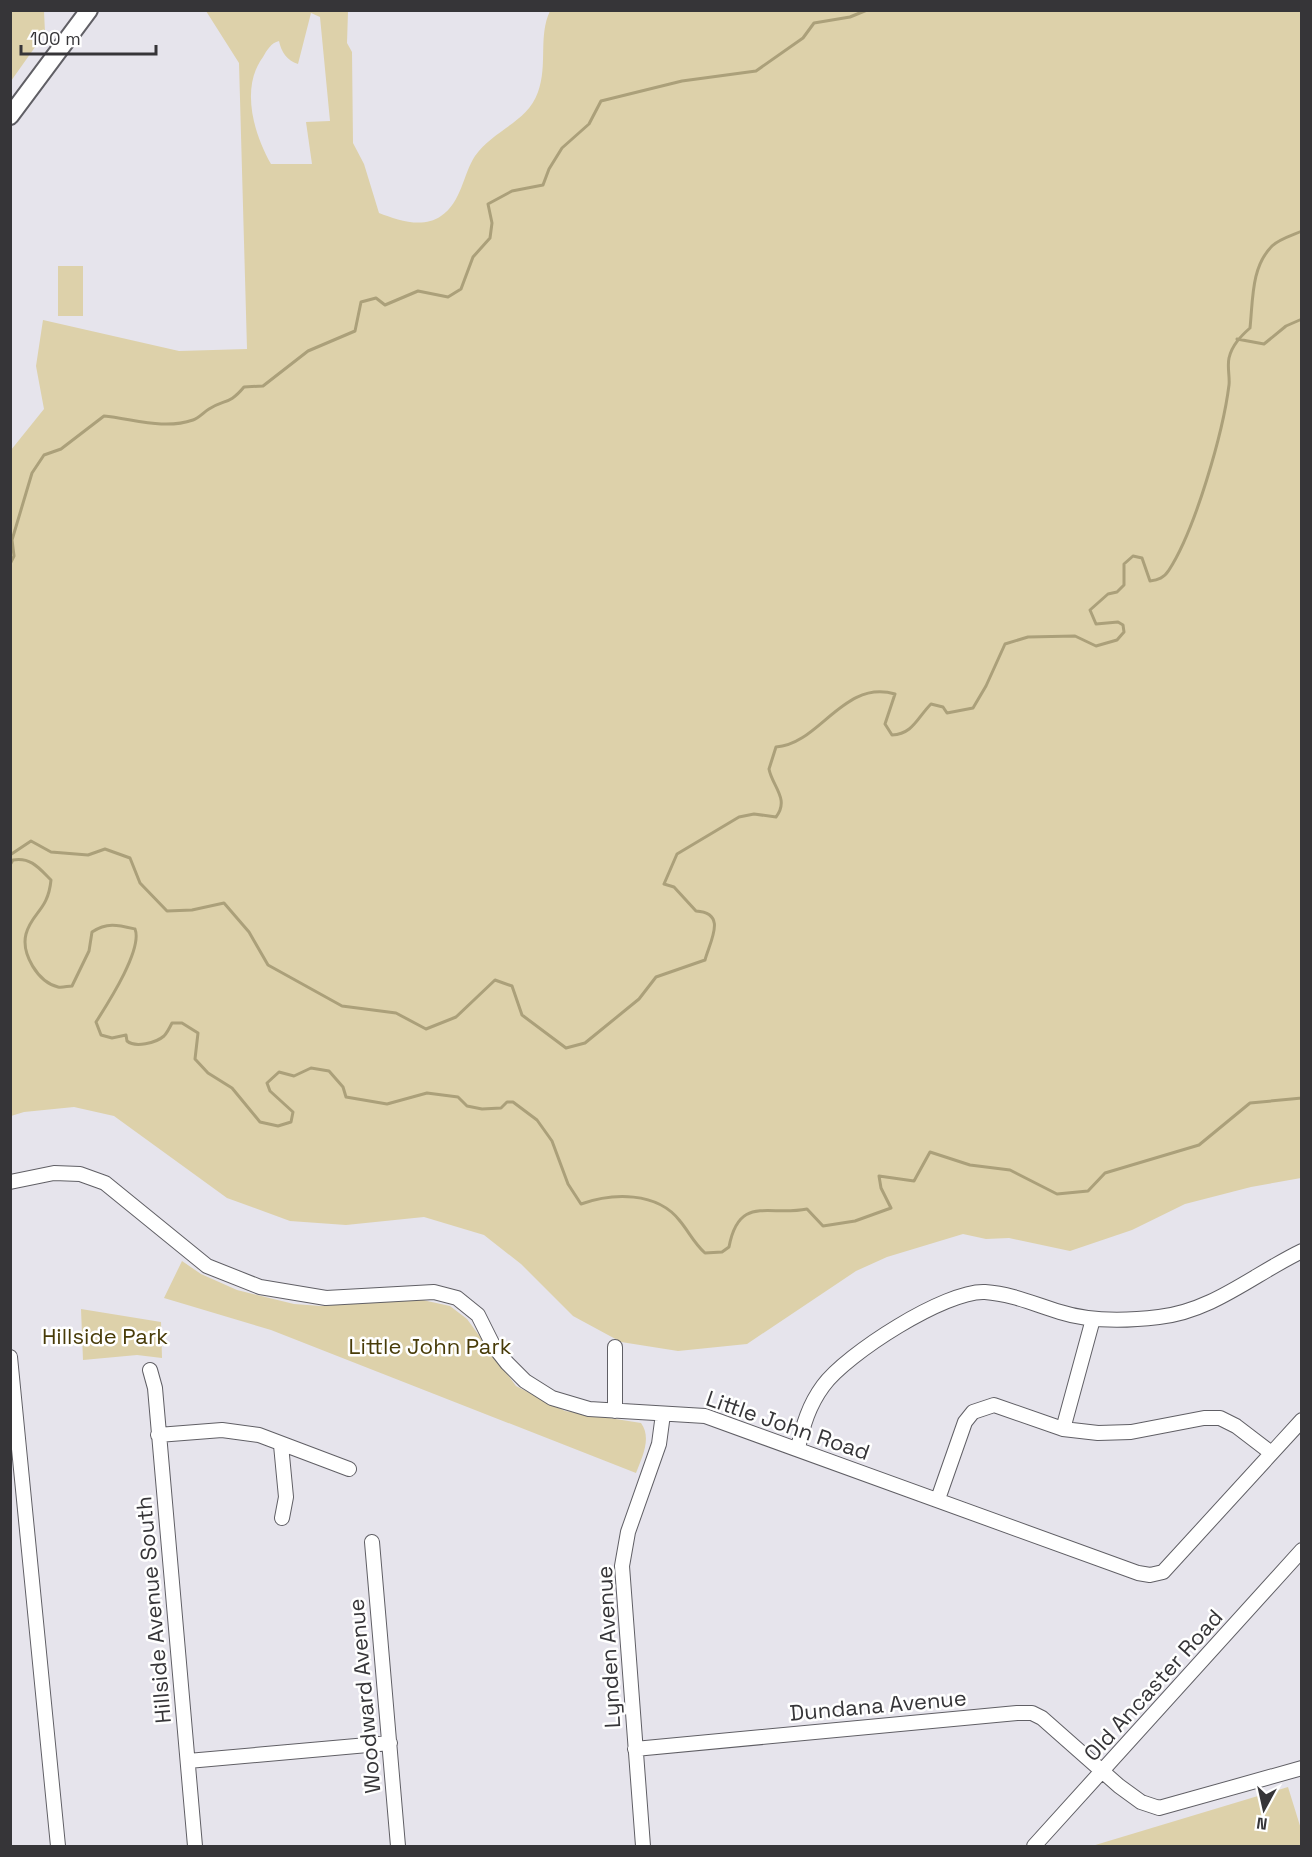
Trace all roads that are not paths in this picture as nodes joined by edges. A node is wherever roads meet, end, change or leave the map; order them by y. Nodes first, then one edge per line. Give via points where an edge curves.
1 (89, 10) edge
2 (10, 116) edge
3 (10, 1182) edge
4 (1302, 1251) edge
5 (1093, 1318) junction
6 (615, 1347) dead end
7 (10, 1357) edge
8 (150, 1370) dead end
9 (615, 1411) junction
10 (663, 1414) junction
11 (1302, 1420) edge
12 (1063, 1429) junction
13 (158, 1435) junction
14 (281, 1445) junction
15 (798, 1448) junction
16 (1270, 1452) junction
17 (349, 1469) dead end
18 (938, 1499) junction
19 (282, 1518) dead end
20 (372, 1542) dead end
21 (1302, 1550) edge
22 (390, 1743) junction
23 (635, 1749) junction
24 (188, 1761) junction
25 (1302, 1768) edge
26 (1104, 1771) junction
27 (1055, 1825) junction
28 (58, 1846) edge
29 (195, 1846) edge
30 (398, 1846) edge
31 (643, 1846) edge
32 (1034, 1846) edge
33 (1041, 1846) edge

1 - 2 main road
3 - 9 street, Little John Road via 54,1173 80,1174 105,1183 207,1266 260,1287 326,1298 434,1292 457,1298 478,1315 507,1363 536,1389 569,1404
4 - 5 street via 1228,1295 1195,1309 1128,1320
5 - 12 street
5 - 15 street via 982,1292 926,1310 837,1370 811,1404
6 - 9 street
7 - 28 street
8 - 13 street, Hillside Avenue South
9 - 10 street, Little John Road
10 - 15 street, Little John Road via 705,1416
10 - 23 street, Lynden Avenue via 659,1444 628,1532 622,1566
11 - 16 street, Little John Road
12 - 16 street via 1131,1431 1220,1418
12 - 18 street via 994,1405 973,1412 965,1422
13 - 14 street via 222,1430 259,1435
13 - 24 street, Hillside Avenue South
14 - 17 street
14 - 19 street via 286,1497
15 - 18 street, Little John Road
16 - 18 street, Little John Road via 1163,1572 1150,1575
20 - 22 street, Woodward Avenue
21 - 26 street, Old Ancaster Road
22 - 24 street
22 - 30 street, Woodward Avenue
23 - 26 street, Dundana Avenue via 1032,1713
23 - 31 street, Lynden Avenue
24 - 29 street, Hillside Avenue South
25 - 26 street, Dundana Avenue via 1159,1808 1141,1802
26 - 27 street, Old Ancaster Road
27 - 32 street, Old Ancaster Road
27 - 33 street

